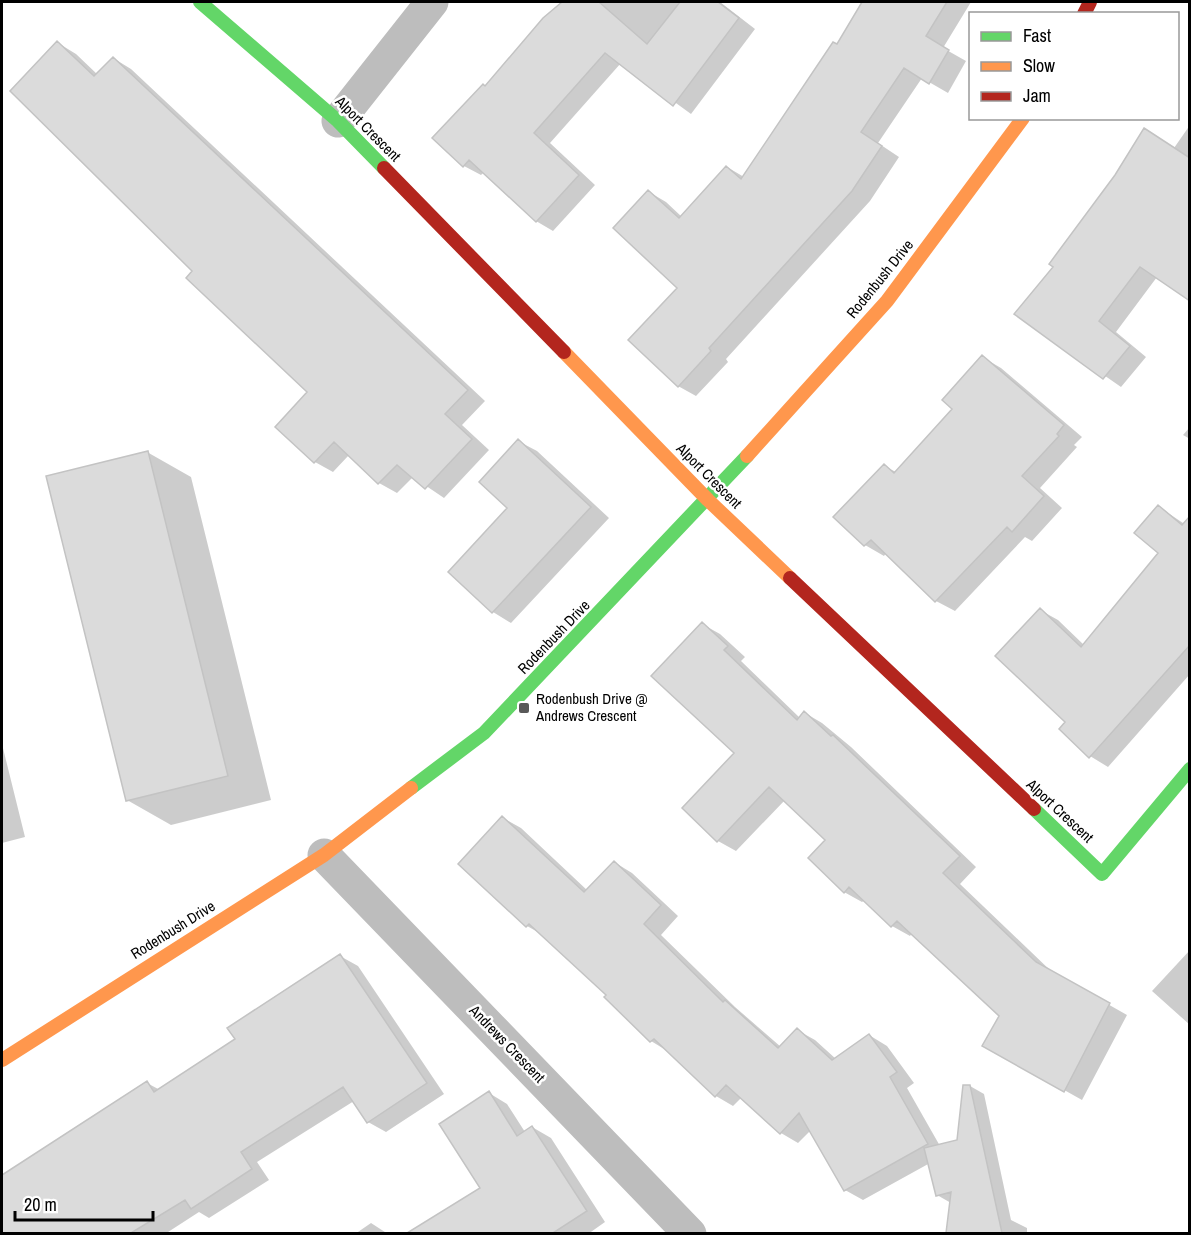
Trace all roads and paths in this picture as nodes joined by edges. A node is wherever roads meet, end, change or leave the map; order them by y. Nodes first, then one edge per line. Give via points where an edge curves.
1 (200, 2) edge
2 (432, 2) edge
3 (1022, 120) edge
4 (338, 121) junction
5 (708, 500) junction
6 (1190, 769) edge
7 (324, 855) junction
8 (2, 1060) edge
9 (690, 1233) edge

1 - 4 street, Alport Crescent
2 - 4 street
3 - 5 street, Rodenbush Drive via 886,301
4 - 5 street, Alport Crescent
5 - 6 street, Alport Crescent via 1102,874
5 - 7 street, Rodenbush Drive via 484,733
7 - 8 street, Rodenbush Drive
7 - 9 street, Andrews Crescent

